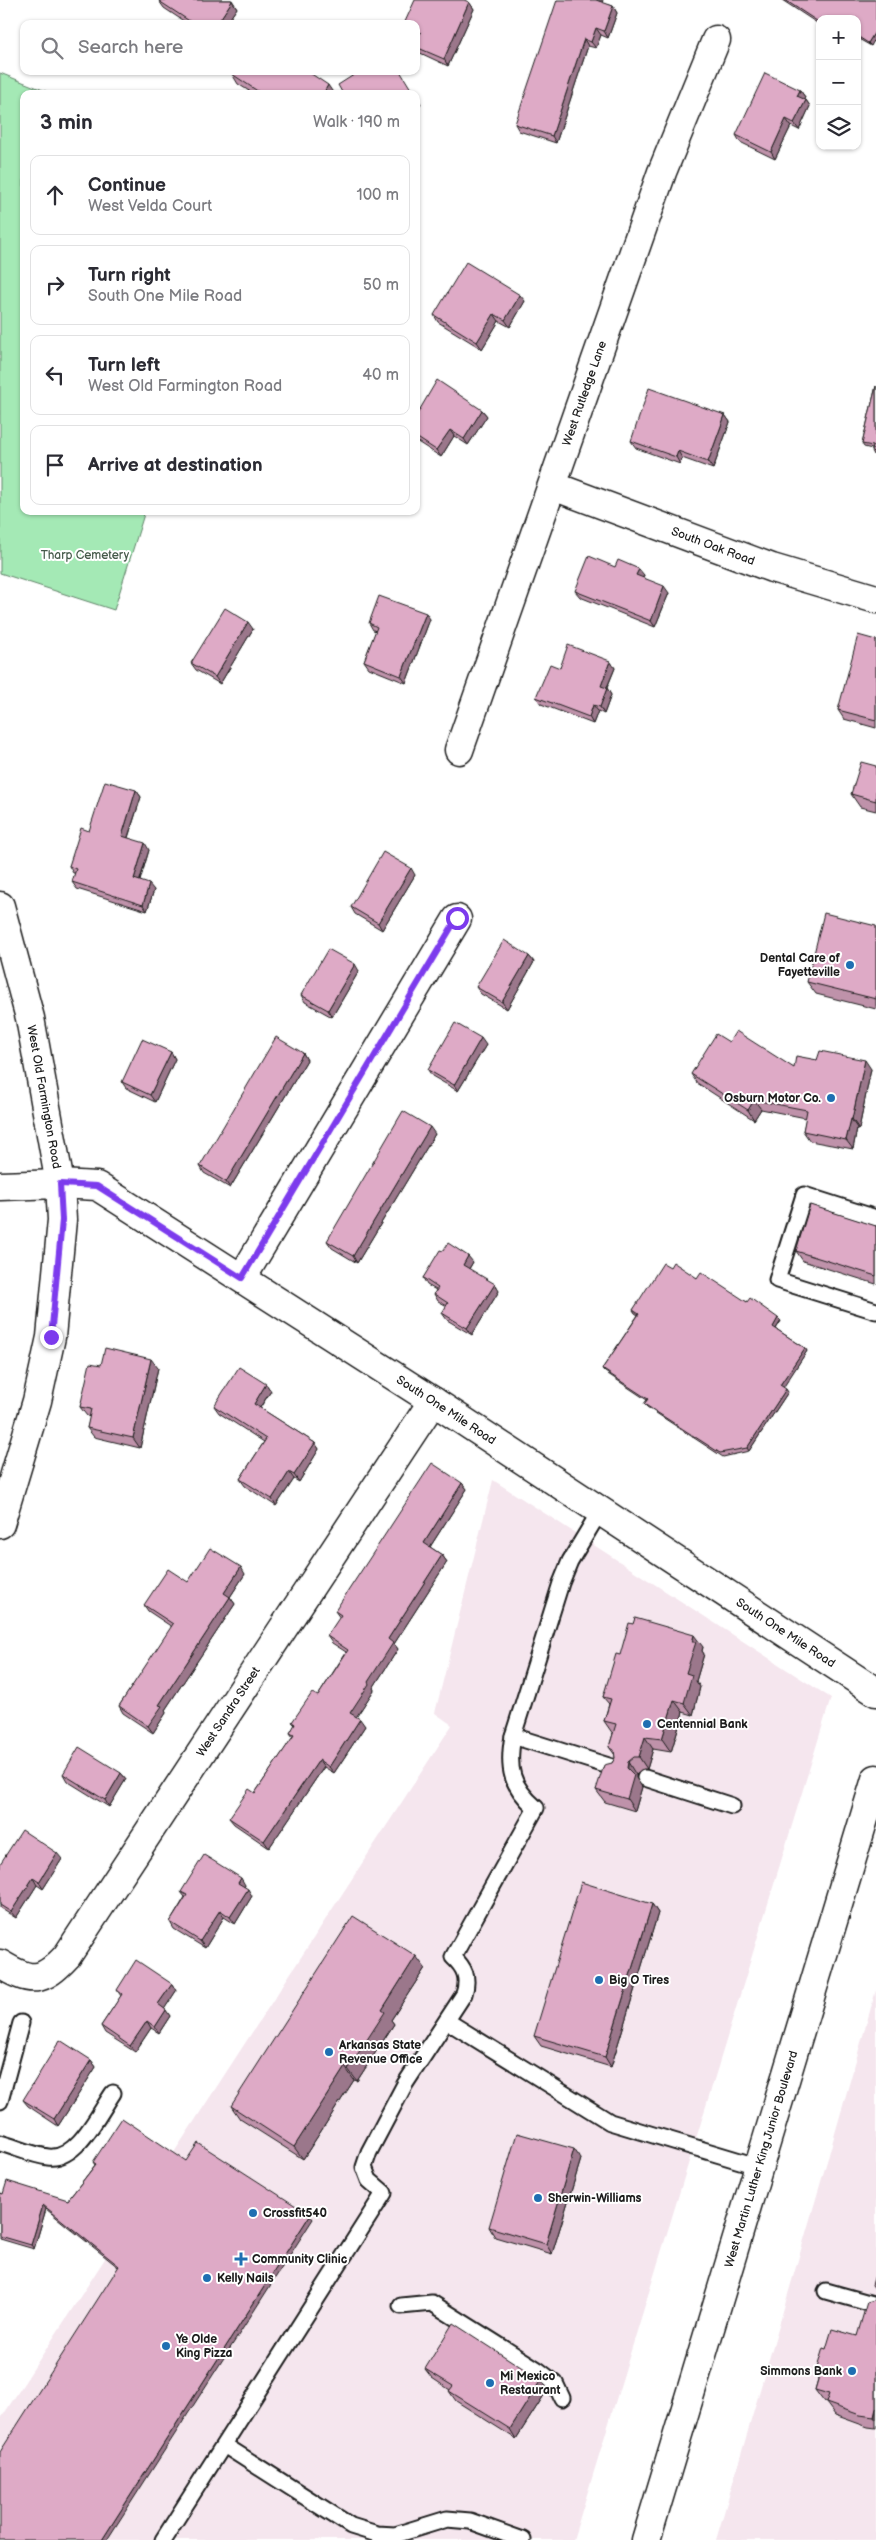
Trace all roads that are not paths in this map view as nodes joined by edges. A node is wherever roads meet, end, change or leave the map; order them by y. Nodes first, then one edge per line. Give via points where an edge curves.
1 (716, 40) dead end
2 (553, 486) junction
3 (876, 599) edge
4 (459, 750) dead end
5 (0, 906) edge
6 (457, 918) dead end
7 (60, 1184) junction
8 (0, 1186) edge
9 (876, 1218) edge
10 (242, 1278) junction
11 (876, 1311) edge
12 (433, 1401) junction
13 (600, 1511) junction
14 (0, 1524) edge
15 (876, 1692) edge
16 (513, 1736) junction
17 (615, 1768) edge
18 (645, 1778) dead end
19 (876, 1779) edge
20 (732, 1806) dead end
21 (0, 1964) edge
22 (447, 2020) junction
23 (21, 2023) dead end
24 (113, 2093) dead end
25 (0, 2100) edge
26 (0, 2143) edge
27 (760, 2166) junction
28 (826, 2291) dead end
29 (876, 2305) edge
30 (401, 2306) dead end
31 (562, 2398) dead end
32 (224, 2445) junction
33 (163, 2540) edge
34 (523, 2540) edge
35 (646, 2540) edge

1 - 2 main road, West Rutledge Lane via 662,172
2 - 3 main road, South Oak Road via 772,568
2 - 4 main road, West Rutledge Lane
5 - 7 main road, West Old Farmington Road via 30,1018
6 - 10 main road
7 - 8 main road, South One Mile Road
7 - 10 main road, South One Mile Road via 97,1186
7 - 14 main road, West Old Farmington Road via 62,1220 51,1337 37,1401
9 - 11 lane via 804,1195 777,1280
10 - 12 main road, South One Mile Road
12 - 13 main road, South One Mile Road
12 - 21 main road, West Sandra Street via 68,1956 53,1971 38,1979 23,1976
13 - 15 main road, South One Mile Road
13 - 16 lane via 570,1561 561,1583
16 - 17 lane
16 - 22 lane via 509,1758 512,1778 522,1795 536,1808 453,1957 462,1965 467,1983 464,1994
18 - 20 lane
19 - 27 main road, West Martin Luther King Junior Boulevard
22 - 27 lane via 610,2122
22 - 32 lane via 405,2084 369,2152 364,2167 369,2180 384,2193
23 - 25 lane
24 - 26 lane via 75,2148 63,2156 49,2158
27 - 35 main road, West Martin Luther King Junior Boulevard
28 - 29 lane
30 - 31 lane via 432,2304 538,2370 555,2383
32 - 33 lane
32 - 34 lane via 351,2526 377,2534 395,2535 447,2519 470,2521

